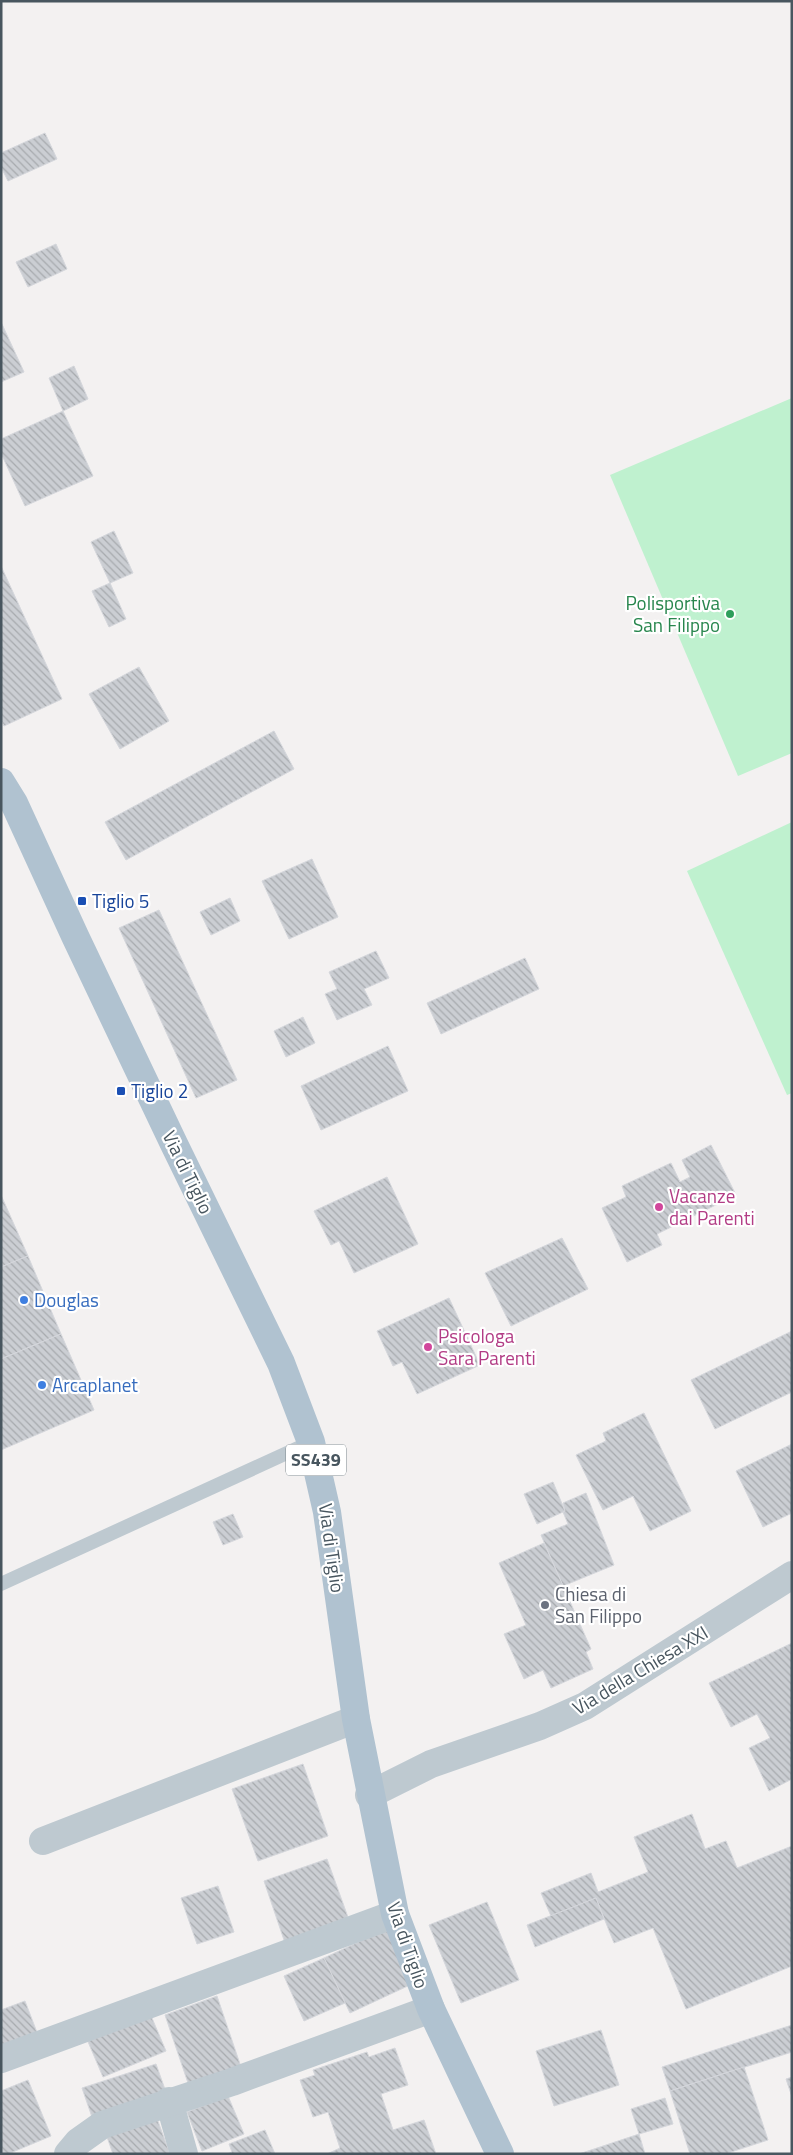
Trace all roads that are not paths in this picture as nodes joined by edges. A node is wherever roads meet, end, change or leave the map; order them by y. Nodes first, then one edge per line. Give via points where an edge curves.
1 (6, 792) edge
2 (311, 1442) junction
3 (792, 1575) edge
4 (1, 1584) edge
5 (356, 1719) junction
6 (369, 1795) junction
7 (43, 1841) dead end
8 (395, 1914) junction
9 (431, 2009) junction
10 (1, 2059) edge
11 (169, 2102) junction
12 (68, 2154) edge
13 (184, 2154) edge
14 (500, 2154) edge

1 - 2 main road, Via di Tiglio / SS439 via 281,1363
2 - 4 lane
2 - 5 main road, Via di Tiglio / SS439 via 327,1512
3 - 6 street, Via della Chiesa XXI via 585,1706 540,1726 431,1764
5 - 6 main road, Via di Tiglio / SS439
5 - 7 street
6 - 8 main road, Via di Tiglio / SS439
8 - 9 main road, Via di Tiglio / SS439
8 - 10 street
9 - 11 street
9 - 14 main road, Via di Tiglio / SS439
11 - 12 street via 102,2125 78,2142
11 - 13 street

